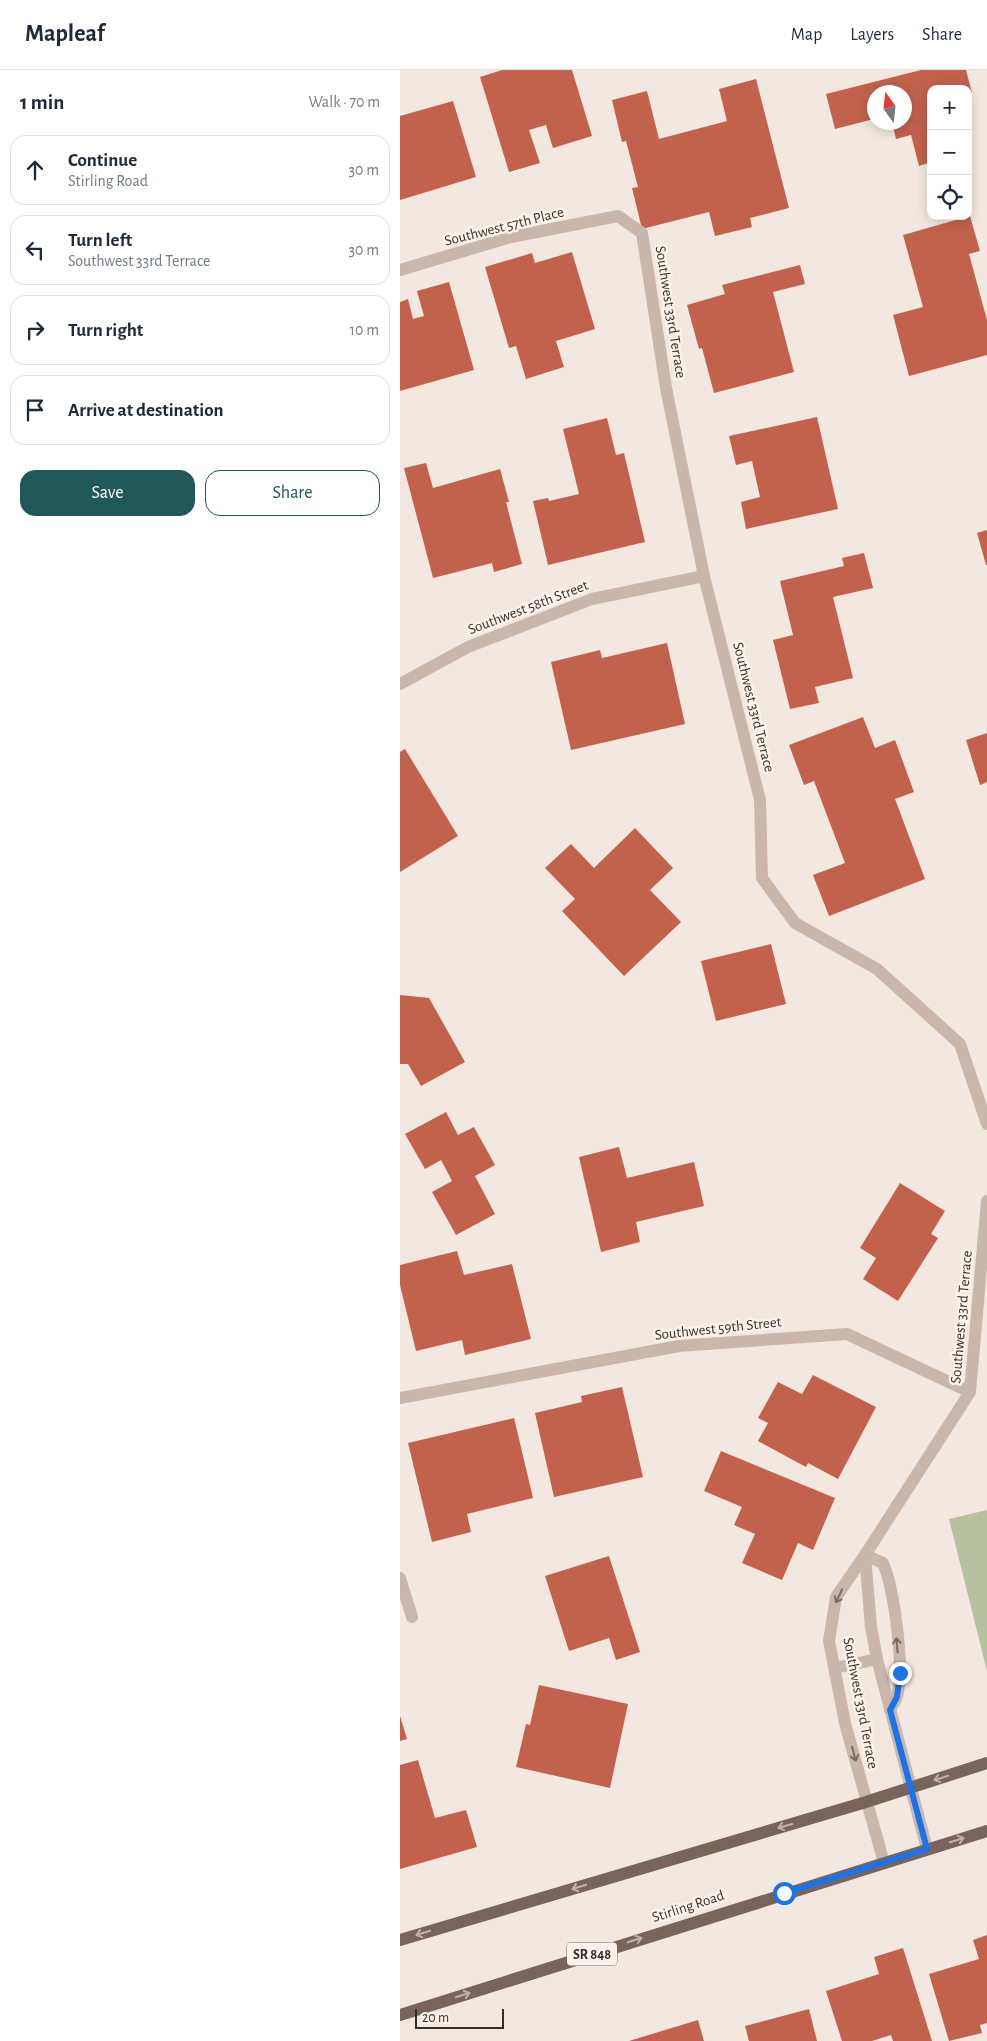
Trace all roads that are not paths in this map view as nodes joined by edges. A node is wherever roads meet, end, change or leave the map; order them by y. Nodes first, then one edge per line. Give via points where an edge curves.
1 (618, 216) joint
2 (400, 270) edge
3 (704, 576) junction
4 (400, 684) edge
5 (987, 1124) edge
6 (987, 1201) edge
7 (970, 1392) junction
8 (400, 1398) edge
9 (865, 1555) junction
10 (400, 1578) edge
11 (412, 1617) dead end
12 (877, 1659) junction
13 (835, 1668) junction
14 (890, 1710) junction
15 (987, 1763) edge
16 (910, 1788) junction
17 (866, 1802) junction
18 (987, 1831) edge
19 (927, 1849) junction
20 (884, 1863) junction
21 (400, 1940) edge
22 (400, 2014) edge

1 - 2 street, Southwest 57th Place via 511,238
1 - 3 street, Southwest 33rd Terrace via 642,233 666,388
3 - 4 street, Southwest 58th Street via 592,599 468,647
3 - 5 street, Southwest 33rd Terrace via 760,800 762,878 795,923 877,968 960,1044
6 - 7 street, Southwest 33rd Terrace
7 - 8 street, Southwest 59th Street via 847,1334 679,1346
7 - 9 street, Southwest 33rd Terrace
9 - 12 street, Southwest 33rd Terrace
9 -> 13 street, Southwest 33rd Terrace via 836,1596 829,1641
14 -> 9 street via 897,1697 900,1673 890,1578 883,1563
10 - 11 street
12 - 13 street
12 - 14 street, Southwest 33rd Terrace
13 -> 17 street, Southwest 33rd Terrace via 845,1723
14 - 16 street, Southwest 33rd Terrace
15 -> 16 main road
16 - 17 main road
16 - 19 street, Southwest 33rd Terrace
17 - 20 street, Southwest 33rd Terrace
17 -> 21 main road
19 -> 18 main road, Stirling Road / SR 848
19 - 20 main road, Stirling Road / SR 848
22 -> 20 main road, Stirling Road / SR 848

